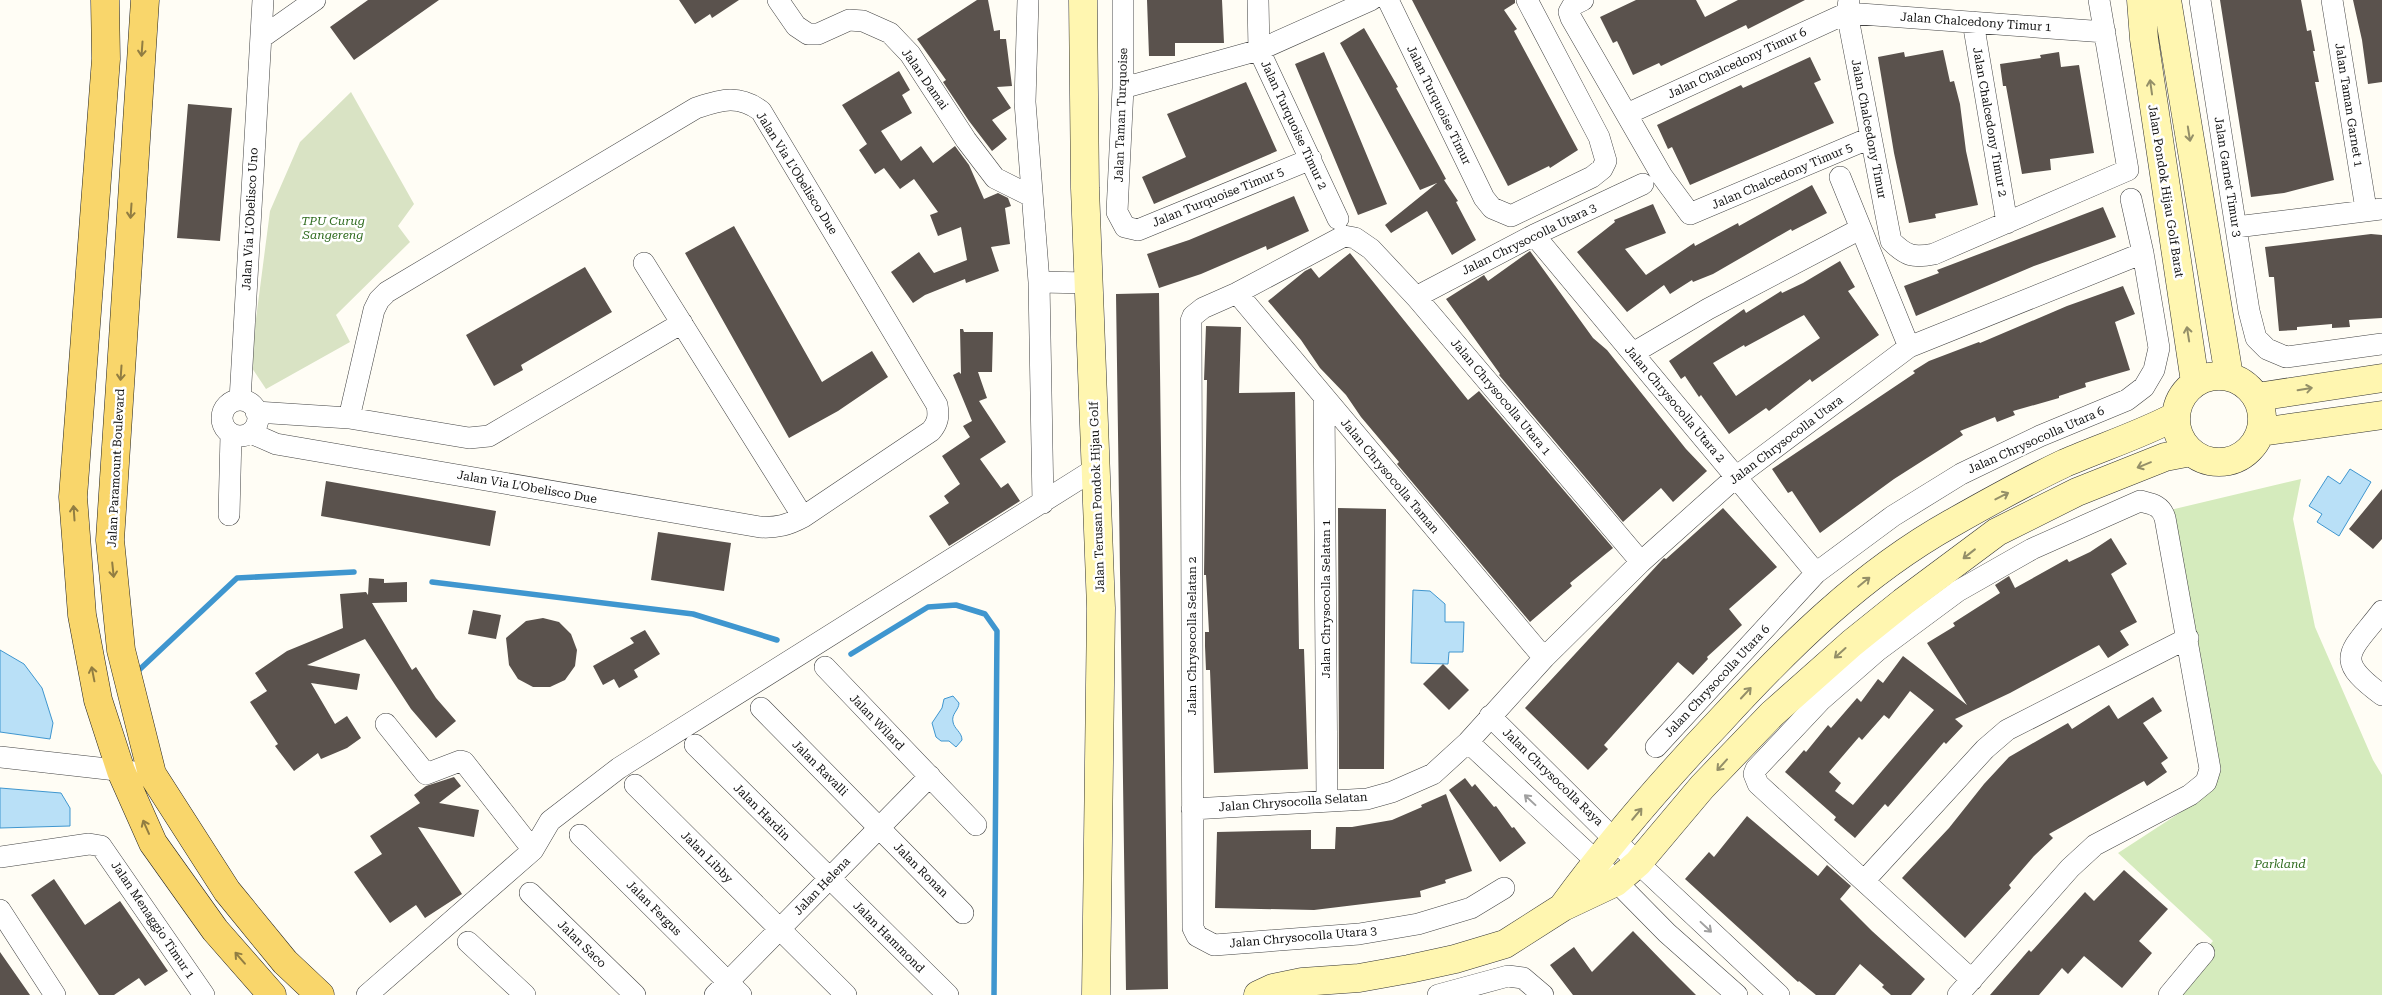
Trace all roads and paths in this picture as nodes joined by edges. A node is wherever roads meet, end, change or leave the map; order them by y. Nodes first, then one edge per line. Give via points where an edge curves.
1 (105, 0) edge
2 (145, 0) edge
3 (263, 0) edge
4 (315, 0) edge
5 (778, 0) edge
6 (1028, 0) edge
7 (1083, 0) edge
8 (1123, 0) edge
9 (1258, 0) edge
10 (1371, 0) edge
11 (1388, 0) edge
12 (1528, 0) edge
13 (2099, 0) edge
14 (2141, 0) edge
15 (2167, 0) edge
16 (2200, 0) edge
17 (2332, 0) edge
18 (1578, 2) edge
19 (1848, 6) edge
20 (1973, 22) junction
21 (2105, 32) junction
22 (261, 38) junction
23 (1259, 50) junction
24 (1123, 88) junction
25 (1627, 114) junction
26 (1870, 138) junction
27 (1311, 159) junction
28 (1840, 177) dead end
29 (1643, 184) dead end
30 (1031, 196) junction
31 (2131, 199) dead end
32 (2374, 209) edge
33 (1338, 218) dead end
34 (2007, 223) junction
35 (1125, 227) joint
36 (2236, 227) junction
37 (1860, 229) junction
38 (1534, 235) junction
39 (2143, 253) junction
40 (644, 263) dead end
41 (1038, 282) junction
42 (1089, 283) junction
43 (1237, 293) junction
44 (1416, 297) junction
45 (682, 323) junction
46 (2382, 344) edge
47 (1909, 347) junction
48 (1633, 353) junction
49 (2229, 376) junction
50 (2382, 378) edge
51 (2196, 382) junction
52 (1324, 397) junction
53 (2256, 397) junction
54 (248, 406) junction
55 (2382, 415) edge
56 (2176, 416) junction
57 (349, 418) junction
58 (2261, 432) junction
59 (241, 434) junction
60 (2191, 452) junction
61 (1095, 469) junction
62 (1736, 477) junction
63 (1043, 503) junction
64 (229, 515) dead end
65 (803, 517) junction
66 (1641, 562) junction
67 (1816, 574) junction
68 (2382, 611) edge
69 (2188, 638) junction
70 (1544, 658) junction
71 (825, 667) dead end
72 (2382, 695) edge
73 (761, 708) dead end
74 (1490, 716) junction
75 (386, 724) dead end
76 (1468, 742) junction
77 (695, 745) dead end
78 (1656, 747) dead end
79 (0, 758) edge
80 (121, 771) junction
81 (152, 774) junction
82 (930, 776) junction
83 (635, 785) dead end
84 (1327, 800) junction
85 (1192, 809) junction
86 (976, 825) dead end
87 (879, 828) junction
88 (580, 835) dead end
89 (1616, 839) junction
90 (533, 850) junction
91 (0, 857) edge
92 (1596, 861) junction
93 (1638, 863) junction
94 (830, 878) junction
95 (1864, 881) junction
96 (1616, 882) junction
97 (1504, 888) dead end
98 (530, 893) dead end
99 (1564, 907) junction
100 (0, 910) edge
101 (963, 913) dead end
102 (780, 929) junction
103 (468, 942) dead end
104 (1214, 945) joint
105 (2204, 953) dead end
106 (1965, 987) edge
107 (728, 991) edge
108 (368, 994) edge
109 (55, 995) edge
110 (204, 995) edge
111 (272, 995) edge
112 (320, 995) edge
113 (525, 995) edge
114 (634, 995) edge
115 (846, 995) edge
116 (948, 995) edge
117 (1096, 995) edge
118 (1258, 995) edge
119 (1438, 995) edge
120 (1543, 995) edge
121 (1737, 995) edge
122 (1778, 995) edge
123 (2169, 995) edge

80 -> 1 main road via 98,700 82,616 72,497 106,59
2 -> 81 main road, Jalan Paramount Boulevard via 110,540 121,650
3 - 22 street, Jalan Via L'Obelisco Uno
4 - 22 street
5 - 30 street, Jalan Damai via 796,26 808,34 818,34 849,20 863,21 890,33 910,54 995,178
6 - 30 street via 1025,102
7 - 42 street, Jalan Terusan Pondok Hijau Golf
8 - 24 street, Jalan Taman Turquoise
9 - 23 street, Jalan Turquoise Timur 2
10 - 23 street
11 - 12 street, Jalan Turquoise Timur via 1484,198 1492,208 1511,216 1592,177 1606,161 1599,138
13 - 21 street
51 -> 14 street, Jalan Pondok Hijau Golf Barat
15 -> 49 street
16 - 36 street, Jalan Garnet Timur 3
17 - 32 street, Jalan Taman Garnet 1
18 - 25 street via 1570,12 1571,18
19 - 20 street, Jalan Chalcedony Timur 1
19 - 25 street, Jalan Chalcedony Timur 6
19 - 26 street, Jalan Chalcedony Timur
20 - 21 street, Jalan Chalcedony Timur 1
20 - 34 street, Jalan Chalcedony Timur 2
21 - 34 street via 2128,170
22 - 54 street, Jalan Via L'Obelisco Uno
23 - 24 street
23 - 27 street, Jalan Turquoise Timur 2
24 - 35 street, Jalan Taman Turquoise via 1117,212
25 - 26 street, Jalan Chalcedony Timur 5 via 1662,176 1694,215
26 - 34 street, Jalan Chalcedony Timur via 1892,241 1903,253 1920,257 1934,254
27 - 33 street, Jalan Turquoise Timur 2
27 - 35 street, Jalan Turquoise Timur 5 via 1138,230
28 - 37 street
29 - 38 street, Jalan Chrysocolla Utara 3
30 - 41 street
31 - 39 street, Jalan Chrysocolla Utara 6
32 - 36 street
36 - 46 street, Jalan Garnet Timur 3 via 2256,338 2266,349 2286,357
37 - 47 street
37 - 48 street via 1708,309
38 - 44 street, Jalan Chrysocolla Utara 3
38 - 48 street, Jalan Chrysocolla Utara 2
39 - 47 street, Jalan Chrysocolla Utara
39 - 67 street, Jalan Chrysocolla Utara 6 via 2159,348 2154,370 2144,387 2127,400 2040,436 1961,474 1893,516
40 - 45 street
41 - 42 street
41 - 63 street
42 - 61 street, Jalan Terusan Pondok Hijau Golf
43 - 44 street, Jalan Chrysocolla Utara 1 via 1344,236 1355,238 1371,249
43 - 52 street, Jalan Chrysocolla Taman
43 - 85 street, Jalan Chrysocolla Selatan 2 via 1203,308 1191,321
44 - 66 street, Jalan Chrysocolla Utara 1
45 - 57 street via 489,436 469,438
45 - 65 street
47 - 62 street, Jalan Chrysocolla Utara
48 - 62 street, Jalan Chrysocolla Utara 2
49 - 51 street via 2212,376
49 - 53 street via 2245,384
53 -> 50 street
51 - 56 street via 2182,397
52 - 70 street, Jalan Chrysocolla Taman
52 - 84 street, Jalan Chrysocolla Selatan 1
53 - 58 street via 2263,420
54 - 57 street
54 - 59 street, Jalan Via L'Obelisco Uno via 257,423
54 - 59 street, Jalan Via L'Obelisco Uno via 229,404 222,414 223,426
55 - 58 street
56 - 60 street via 2182,442
89 -> 56 street via 1678,764 1781,655 1827,612 1882,568 1984,505 2065,464
57 - 65 street, Jalan Via L'Obelisco Due via 374,310 387,292 696,108 735,99 749,102 761,111 937,405 939,414 930,431
58 - 60 street via 2244,455 2231,461 2203,460
59 - 64 street, Jalan Via L'Obelisco Uno
59 - 65 street, Jalan Via L'Obelisco Due via 276,444 760,527 786,526
60 -> 93 street via 2165,457 2077,492 1997,532 1852,643 1742,744
61 - 63 street
61 - 117 street, Jalan Terusan Pondok Hijau Golf via 1101,608
62 - 66 street, Jalan Chrysocolla Utara
62 - 67 street, Jalan Chrysocolla Utara 2
63 - 90 street via 619,768 550,821
66 - 70 street, Jalan Chrysocolla Utara
67 - 78 street, Jalan Chrysocolla Utara 6
68 - 72 street via 2353,650 2350,665 2362,680
69 - 95 street via 2007,730 1985,749
69 - 95 street via 2163,510 2140,501 2032,549 1958,591 1876,651 1821,700 1754,774 1758,784
69 - 106 street via 2210,769 2206,782 2190,795 2095,845 2070,868
70 - 74 street, Jalan Chrysocolla Utara
71 - 82 street, Jalan Wilard
73 - 87 street, Jalan Ravalli
74 - 76 street, Jalan Chrysocolla Selatan
74 - 89 street, Jalan Chrysocolla Raya
75 - 90 street via 426,774 464,762
76 - 84 street, Jalan Chrysocolla Selatan via 1433,774 1392,792 1367,799
92 -> 76 street
77 - 94 street, Jalan Hardin
79 - 80 street
80 - 81 street
111 -> 80 main road via 215,930 153,843
81 - 112 main road, Jalan Paramount Boulevard via 227,891 286,962
82 - 86 street, Jalan Wilard
82 - 87 street, Jalan Helena
83 - 102 street, Jalan Libby
84 - 85 street, Jalan Chrysocolla Selatan
85 - 104 street, Jalan Chrysocolla Selatan 2 via 1193,928 1197,936
87 - 94 street, Jalan Helena
87 - 101 street, Jalan Ronan
88 - 107 street, Jalan Fergus
89 - 92 street
89 - 93 street, Jalan Chrysocolla Raya
90 - 108 street
91 - 110 street, Jalan Menaggio Timur 1 via 89,844 101,846
92 - 96 street
92 - 99 street
93 - 96 street
93 -> 122 street, Jalan Chrysocolla Raya
94 - 102 street, Jalan Helena
94 - 116 street, Jalan Hammond
95 - 106 street
96 - 99 street
96 - 121 street via 1666,933
97 - 104 street, Jalan Chrysocolla Utara 3 via 1471,908 1418,924 1358,934
98 - 114 street, Jalan Saco
99 - 118 street via 1505,944 1455,959 1359,978 1302,982
100 - 109 street
102 - 107 street, Jalan Helena
102 - 115 street, Jalan Libby
103 - 113 street
105 - 123 street
119 - 120 street via 1516,976 1524,978

